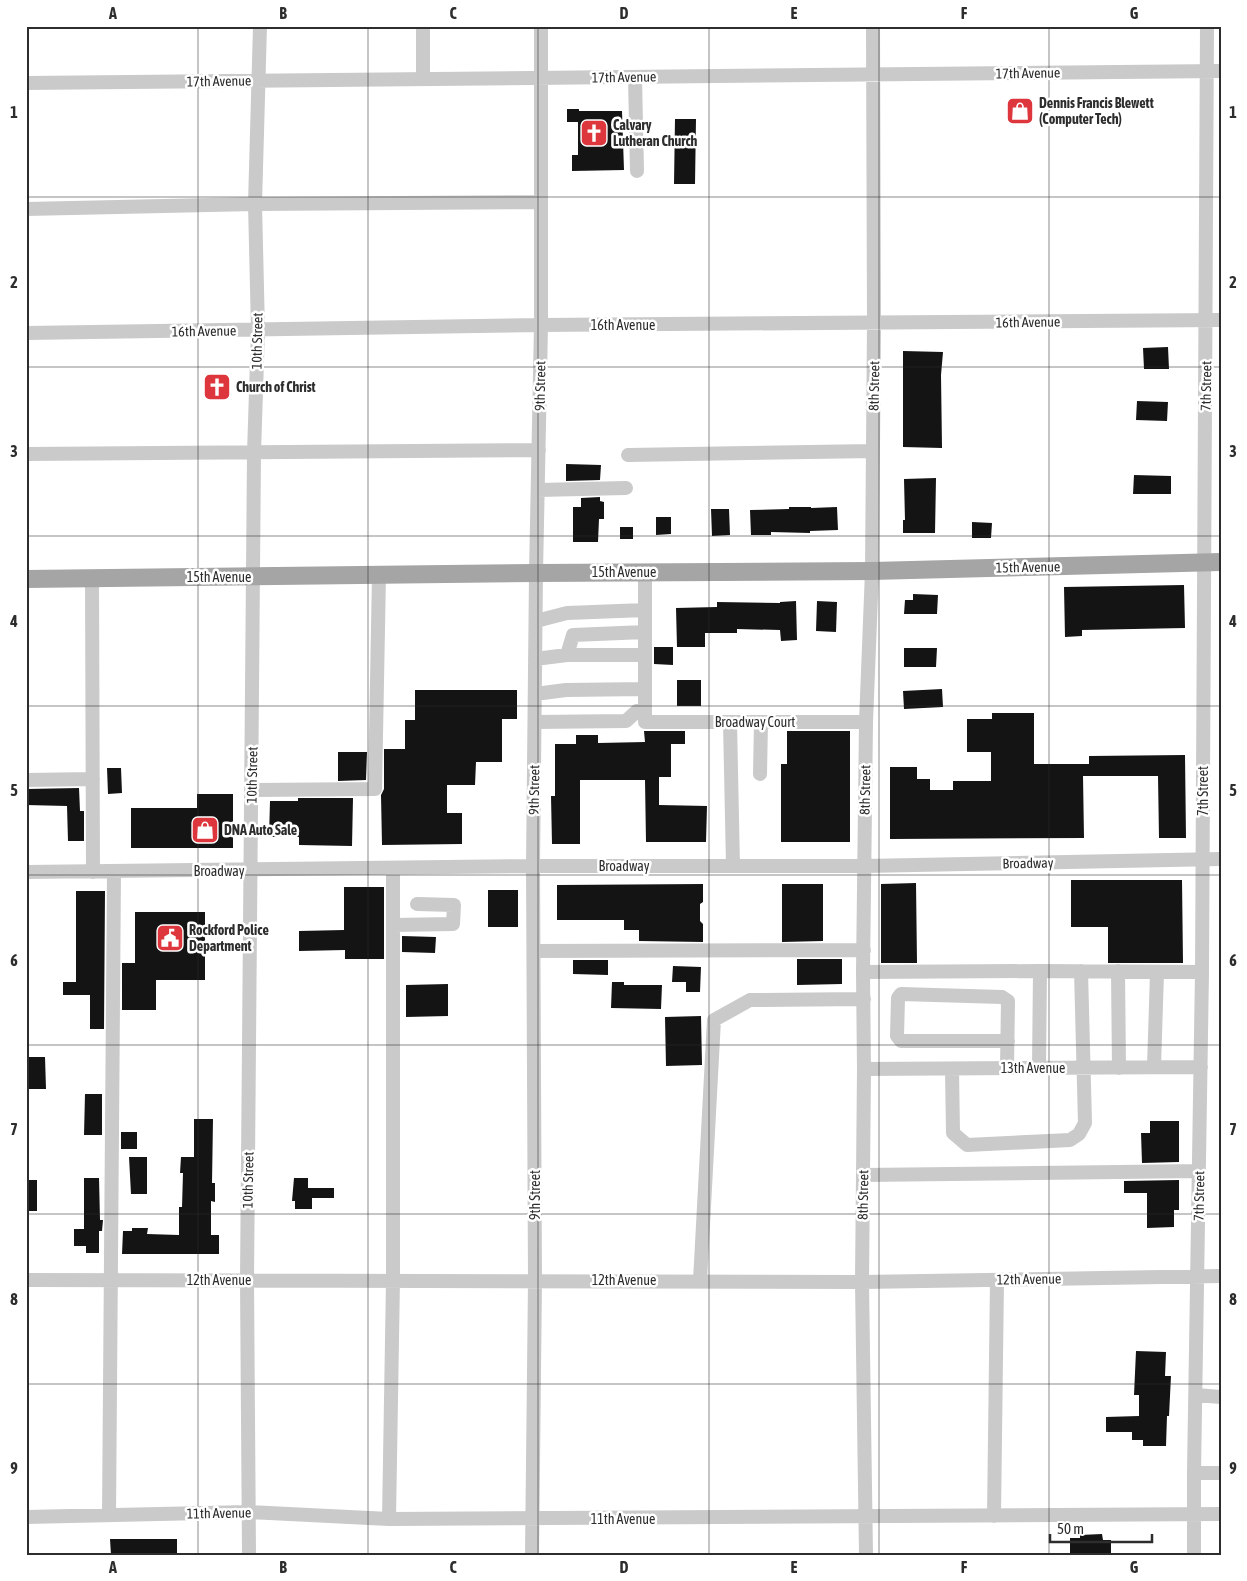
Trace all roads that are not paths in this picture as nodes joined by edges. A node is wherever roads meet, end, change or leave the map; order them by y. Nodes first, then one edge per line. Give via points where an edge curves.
1 (260, 26) edge
2 (423, 26) edge
3 (541, 26) edge
4 (873, 26) edge
5 (1207, 26) edge
6 (1214, 71) edge
7 (872, 74) junction
8 (635, 77) junction
9 (540, 78) junction
10 (423, 79) junction
11 (259, 81) junction
12 (26, 83) edge
13 (637, 171) dead end
14 (541, 202) junction
15 (255, 204) junction
16 (26, 209) edge
17 (1206, 320) junction
18 (1221, 320) edge
19 (874, 324) junction
20 (541, 325) junction
21 (258, 330) junction
22 (26, 333) edge
23 (539, 450) junction
24 (873, 451) junction
25 (254, 453) junction
26 (26, 454) edge
27 (628, 455) dead end
28 (626, 488) dead end
29 (538, 490) junction
30 (1212, 562) edge
31 (872, 571) junction
32 (645, 572) junction
33 (536, 573) junction
34 (379, 575) junction
35 (254, 577) junction
36 (92, 578) junction
37 (26, 579) edge
38 (645, 610) junction
39 (536, 621) junction
40 (645, 632) junction
41 (567, 655) junction
42 (645, 655) junction
43 (535, 659) junction
44 (645, 689) junction
45 (535, 694) junction
46 (645, 716) junction
47 (535, 722) junction
48 (730, 722) junction
49 (761, 722) junction
50 (866, 722) junction
51 (760, 774) dead end
52 (92, 779) junction
53 (26, 780) edge
54 (251, 790) junction
55 (1221, 859) edge
56 (1203, 860) junction
57 (533, 866) junction
58 (733, 866) junction
59 (864, 866) junction
60 (393, 869) junction
61 (250, 871) junction
62 (26, 872) edge
63 (92, 872) junction
64 (114, 872) junction
65 (417, 904) dead end
66 (393, 925) junction
67 (864, 950) junction
68 (534, 951) junction
69 (1040, 970) junction
70 (1081, 970) junction
71 (1118, 971) junction
72 (863, 972) junction
73 (1202, 972) junction
74 (1157, 973) junction
75 (864, 999) junction
76 (1008, 1041) junction
77 (1154, 1067) junction
78 (1202, 1067) junction
79 (1008, 1068) junction
80 (1039, 1068) junction
81 (1083, 1068) junction
82 (1119, 1068) junction
83 (864, 1069) junction
84 (952, 1069) junction
85 (1199, 1171) junction
86 (863, 1175) junction
87 (1221, 1276) edge
88 (1198, 1277) junction
89 (110, 1279) junction
90 (26, 1280) edge
91 (247, 1280) junction
92 (394, 1280) junction
93 (535, 1280) junction
94 (997, 1280) junction
95 (700, 1281) junction
96 (862, 1282) junction
97 (1196, 1395) junction
98 (1221, 1397) edge
99 (1194, 1473) junction
100 (1221, 1474) edge
101 (248, 1512) junction
102 (1221, 1514) edge
103 (109, 1515) junction
104 (1194, 1515) junction
105 (994, 1516) junction
106 (26, 1517) edge
107 (866, 1517) junction
108 (389, 1519) junction
109 (532, 1519) junction
110 (249, 1555) edge
111 (532, 1555) edge
112 (866, 1555) edge
113 (1194, 1555) edge

1 - 11 street, 10th Street
2 - 10 street
3 - 9 street, 9th Street
4 - 7 street, 8th Street
5 - 6 street, 7th Street
6 - 7 street, 17th Avenue
6 - 17 street, 7th Street
7 - 8 street, 17th Avenue
7 - 19 street, 8th Street
8 - 9 street, 17th Avenue
8 - 13 street
9 - 10 street, 17th Avenue
9 - 14 street, 9th Street
10 - 11 street, 17th Avenue
11 - 12 street, 17th Avenue
11 - 15 street, 10th Street
14 - 15 street
14 - 20 street, 9th Street
15 - 16 street
15 - 21 street, 10th Street
17 - 18 street, 16th Avenue
17 - 19 street, 16th Avenue
17 - 30 street, 7th Street
19 - 20 street, 16th Avenue
19 - 24 street, 8th Street
20 - 21 street, 16th Avenue
20 - 23 street, 9th Street
21 - 22 street, 16th Avenue
21 - 25 street, 10th Street
23 - 25 street
23 - 29 street, 9th Street
24 - 27 street
24 - 31 street, 8th Street
25 - 26 street
25 - 35 street, 10th Street
28 - 29 street
29 - 33 street, 9th Street
30 - 31 main road, 15th Avenue
30 - 56 street, 7th Street
31 - 32 main road, 15th Avenue
31 - 50 street, 8th Street
32 - 33 main road, 15th Avenue
32 - 38 street
33 - 34 main road, 15th Avenue
33 - 39 street, 9th Street
34 - 35 main road, 15th Avenue
34 - 54 street via 375,789
35 - 36 main road, 15th Avenue
35 - 54 street, 10th Street
36 - 37 main road, 15th Avenue
36 - 52 street
38 - 39 street via 567,613
38 - 40 street
39 - 43 street, 9th Street
40 - 41 street via 573,635
40 - 42 street
41 - 42 street
41 - 43 street
42 - 44 street
43 - 45 street, 9th Street
44 - 45 street via 566,690
44 - 46 street
45 - 47 street, 9th Street
46 - 47 street via 637,711 626,721
46 - 48 street, Broadway Court
47 - 57 street, 9th Street
48 - 49 street, Broadway Court
48 - 58 street
49 - 50 street, Broadway Court
49 - 51 street
50 - 59 street, 8th Street
52 - 53 street
52 - 63 street
54 - 61 street, 10th Street
55 - 56 street, Broadway
56 - 59 street, Broadway
56 - 73 street, 7th Street
57 - 58 street, Broadway
57 - 60 street, Broadway
57 - 68 street, 9th Street
58 - 59 street, Broadway
59 - 67 street, 8th Street
60 - 61 street, Broadway
60 - 66 street
61 - 64 street, Broadway
61 - 91 street, 10th Street
62 - 63 street, Broadway
63 - 64 street, Broadway
64 - 89 street
65 - 66 street via 454,905 453,924
66 - 92 street
67 - 68 street
67 - 72 street, 8th Street
68 - 93 street, 9th Street
69 - 70 street
69 - 72 street
69 - 80 street
70 - 71 street
70 - 81 street
71 - 74 street
71 - 82 street
72 - 75 street, 8th Street
73 - 74 street
73 - 78 street, 7th Street
74 - 77 street
75 - 83 street, 8th Street
75 - 95 street via 750,1000 714,1020
76 - 76 street via 1008,1001 1002,997 901,994 898,998 897,1036 901,1041
76 - 79 street
77 - 78 street, 13th Avenue
77 - 82 street, 13th Avenue
78 - 85 street, 7th Street
79 - 80 street, 13th Avenue
79 - 84 street, 13th Avenue
80 - 81 street, 13th Avenue
81 - 82 street, 13th Avenue
81 - 84 street via 1085,1123 1079,1134 1070,1140 967,1145 953,1133
83 - 84 street, 13th Avenue
83 - 86 street, 8th Street
85 - 86 street
85 - 88 street, 7th Street
86 - 96 street, 8th Street
87 - 88 street, 12th Avenue
88 - 94 street, 12th Avenue
88 - 97 street, 7th Street
89 - 90 street, 12th Avenue
89 - 91 street, 12th Avenue
89 - 103 street
91 - 92 street, 12th Avenue
91 - 101 street, 10th Street
92 - 93 street, 12th Avenue
92 - 108 street
93 - 95 street, 12th Avenue
93 - 109 street, 9th Street
94 - 96 street, 12th Avenue
94 - 105 street
95 - 96 street, 12th Avenue
96 - 107 street, 8th Street
97 - 98 street
97 - 99 street, 7th Street
99 - 100 street
99 - 104 street, 7th Street
101 - 103 street, 11th Avenue
101 - 108 street, 11th Avenue
101 - 110 street, 10th Street
102 - 104 street, 11th Avenue
103 - 106 street, 11th Avenue
104 - 105 street, 11th Avenue
104 - 113 street, 7th Street
105 - 107 street, 11th Avenue
107 - 109 street, 11th Avenue
107 - 112 street, 8th Street
108 - 109 street, 11th Avenue
109 - 111 street, 9th Street

